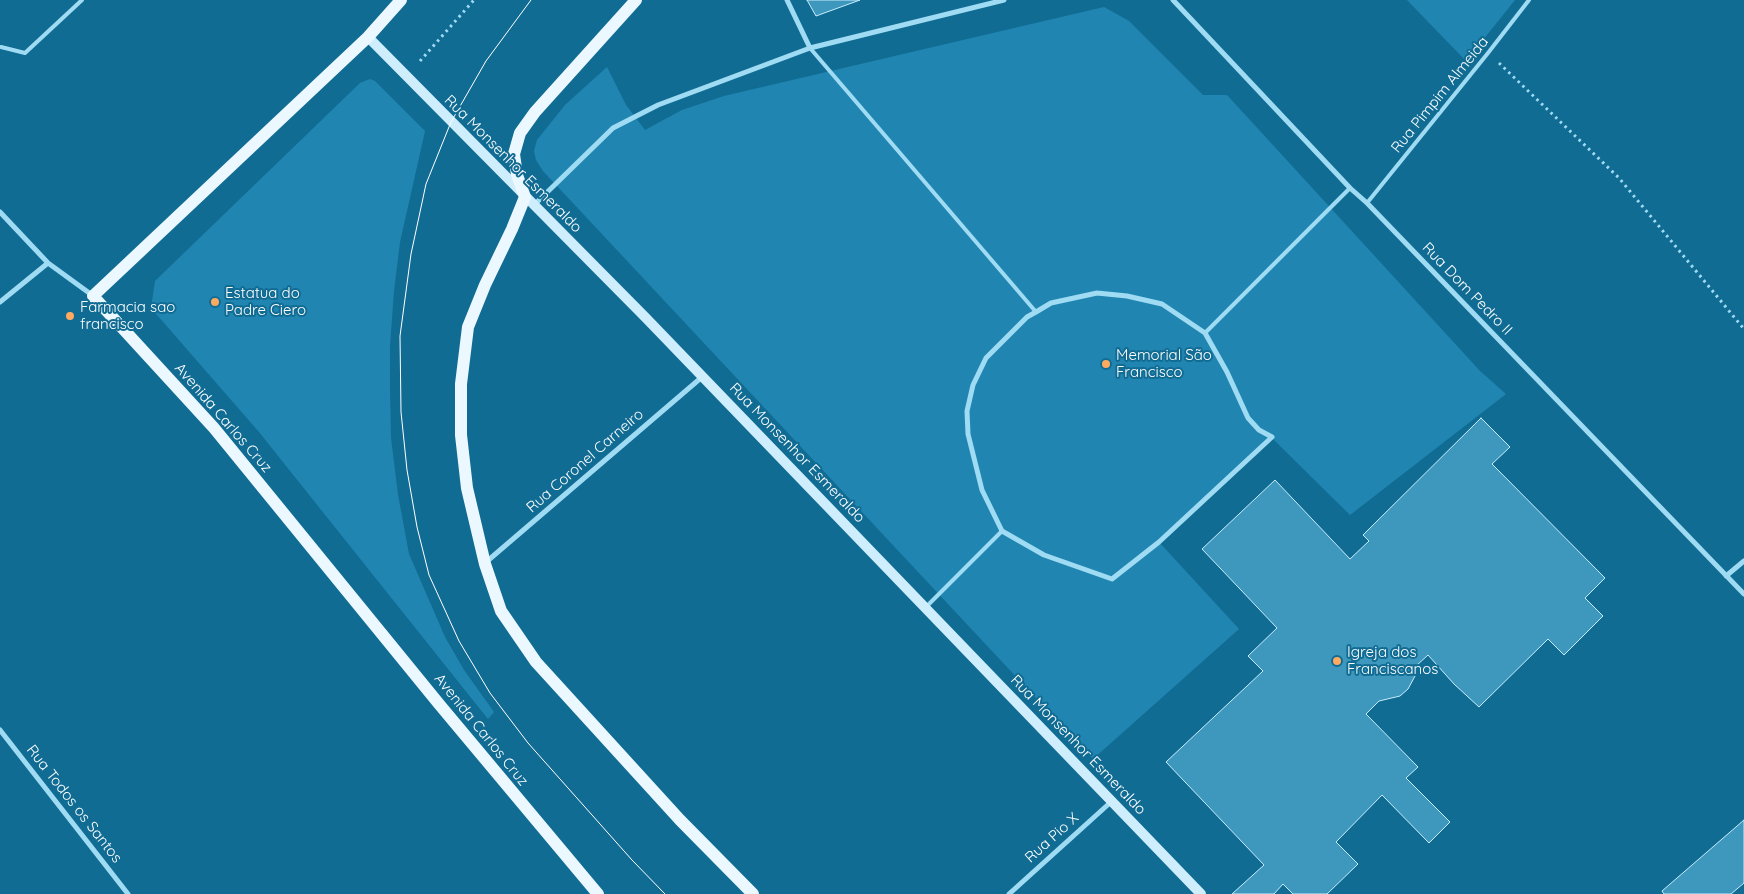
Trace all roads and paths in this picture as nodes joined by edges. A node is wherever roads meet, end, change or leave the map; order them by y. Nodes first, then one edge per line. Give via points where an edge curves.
1 (82, 0) edge
2 (401, 0) edge
3 (474, 0) edge
4 (636, 0) edge
5 (787, 0) edge
6 (1004, 0) edge
7 (1174, 0) edge
8 (1529, 0) edge
9 (368, 37) junction
10 (1, 47) edge
11 (810, 48) junction
12 (1488, 53) junction
13 (406, 77) junction
14 (1350, 188) junction
15 (529, 202) junction
16 (1367, 203) junction
17 (0, 212) edge
18 (48, 263) junction
19 (93, 296) junction
20 (0, 302) edge
21 (1036, 312) junction
22 (1744, 329) edge
23 (1205, 332) junction
24 (702, 377) junction
25 (1002, 530) junction
26 (1744, 561) edge
27 (485, 564) junction
28 (1726, 576) junction
29 (1744, 594) edge
30 (925, 608) junction
31 (0, 730) edge
32 (1112, 801) junction
33 (128, 894) edge
34 (598, 894) edge
35 (753, 894) edge
36 (1009, 894) edge
37 (1201, 894) edge

1 - 10 lane via 25,53
2 - 9 main road
3 - 13 path
4 - 15 main road via 520,133 514,154 517,175
5 - 11 street
6 - 11 street
7 - 14 street, Rua Dom Pedro II
8 - 12 lane, Rua Pimpim Almeida
9 - 13 street, Rua Monsenhor Esmeraldo
9 - 19 main road
11 - 15 street via 658,105 613,128
11 - 21 lane
12 - 16 lane, Rua Pimpim Almeida
12 - 22 path via 1619,178
13 - 15 street, Rua Monsenhor Esmeraldo
14 - 16 street, Rua Dom Pedro II
14 - 23 lane
15 - 24 street, Rua Monsenhor Esmeraldo
15 - 27 main road via 512,229 468,327 461,384 461,435 467,488
16 - 28 street, Rua Dom Pedro II
17 - 18 street
18 - 19 street
18 - 20 street
19 - 34 main road, Avenida Carlos Cruz via 214,428 438,704
21 - 23 street via 1051,304 1097,293 1127,296 1162,304
21 - 25 street via 986,358 973,385 967,411 968,434 982,490
23 - 25 street via 1248,418 1259,430 1272,437 1159,542 1112,579 1044,555
24 - 27 street, Rua Coronel Carneiro
24 - 30 street, Rua Monsenhor Esmeraldo
25 - 30 lane
26 - 28 street
27 - 35 main road via 501,611 536,662 680,820
28 - 29 street, Rua Dom Pedro II
30 - 32 street, Rua Monsenhor Esmeraldo
31 - 33 street, Rua Todos os Santos
32 - 36 street, Rua Pio X
32 - 37 street, Rua Monsenhor Esmeraldo

